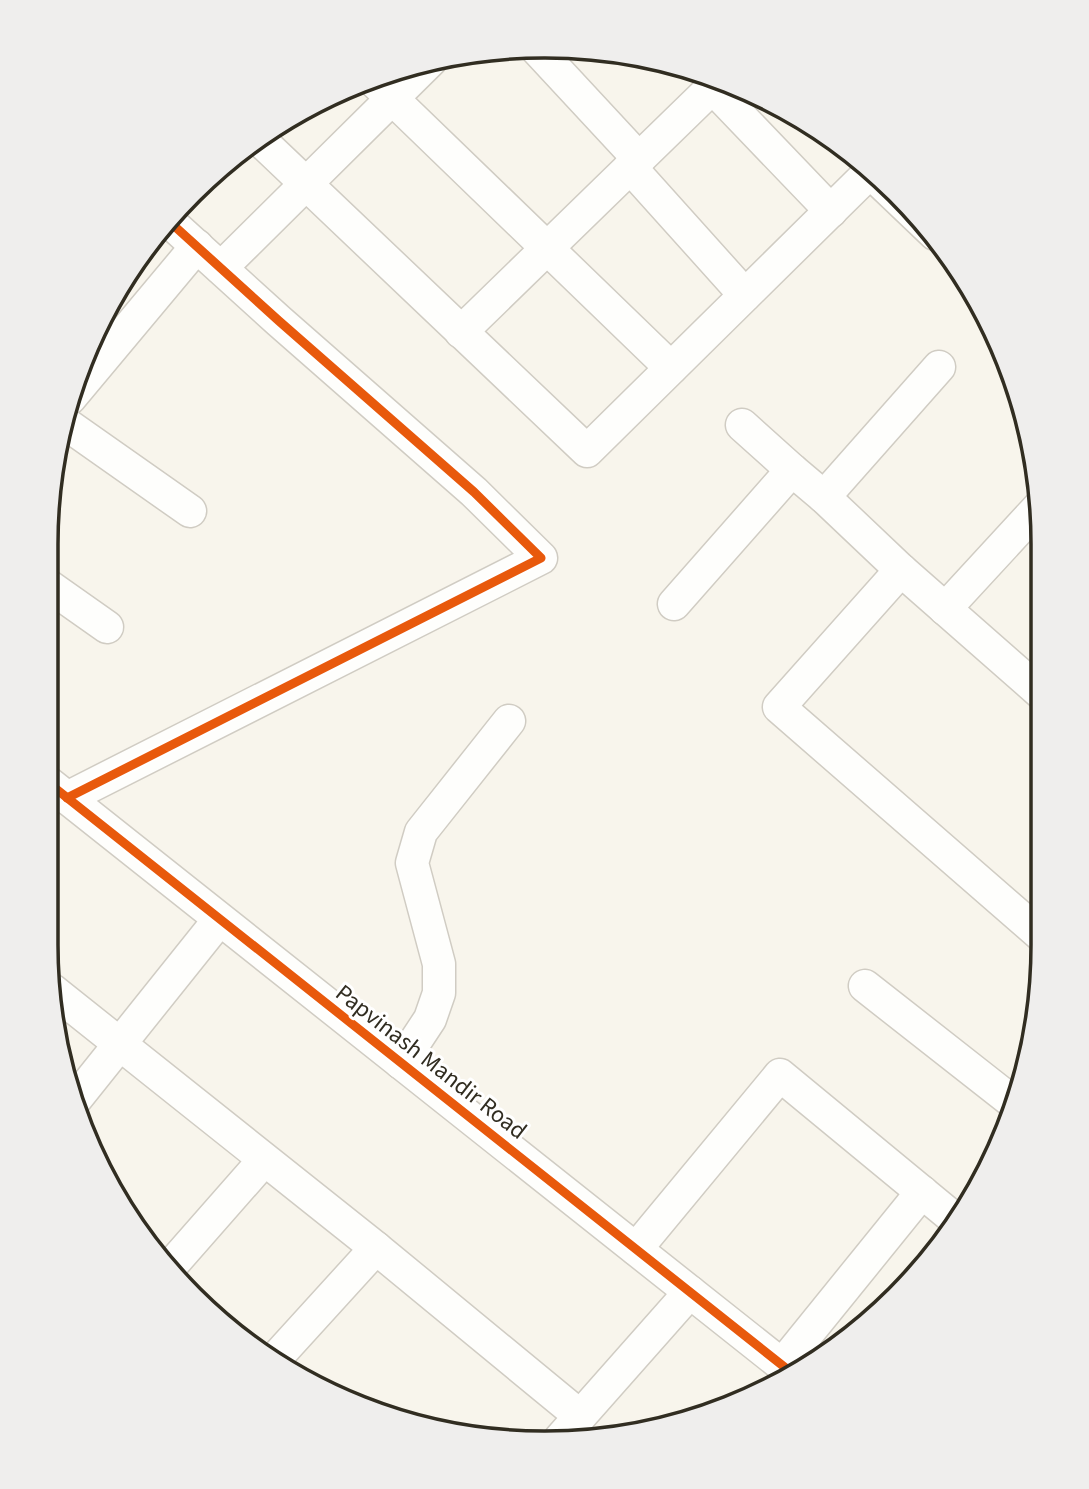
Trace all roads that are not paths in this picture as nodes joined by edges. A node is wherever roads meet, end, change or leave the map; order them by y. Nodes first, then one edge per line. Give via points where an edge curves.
1 (544, 58) edge
2 (382, 88) edge
3 (711, 88) edge
4 (725, 93) edge
5 (266, 146) edge
6 (635, 163) junction
7 (864, 178) edge
8 (307, 185) junction
9 (831, 211) junction
10 (176, 227) edge
11 (197, 246) junction
12 (548, 247) junction
13 (221, 268) junction
14 (745, 295) junction
15 (461, 332) junction
16 (939, 367) dead end
17 (671, 368) junction
18 (88, 376) edge
19 (742, 425) dead end
20 (72, 428) edge
21 (792, 470) junction
22 (824, 497) junction
23 (190, 511) dead end
24 (1030, 517) edge
25 (901, 570) junction
26 (58, 592) edge
27 (674, 604) dead end
28 (945, 609) junction
29 (107, 627) dead end
30 (1031, 684) edge
31 (509, 722) dead end
32 (58, 789) edge
33 (58, 792) edge
34 (219, 920) junction
35 (1031, 926) edge
36 (865, 986) dead end
37 (61, 998) edge
38 (119, 1045) junction
39 (401, 1063) junction
40 (81, 1092) edge
41 (1006, 1097) edge
42 (264, 1160) junction
43 (922, 1192) junction
44 (949, 1215) edge
45 (376, 1248) junction
46 (636, 1249) junction
47 (175, 1261) edge
48 (690, 1292) junction
49 (280, 1353) edge
50 (790, 1364) edge
51 (785, 1368) edge
52 (570, 1428) edge

1 - 6 street
2 - 8 street
2 - 12 street
3 - 6 street
4 - 9 street
5 - 8 street
6 - 12 street
6 - 14 street
7 - 9 street
8 - 13 street
8 - 15 street
9 - 14 street
10 - 11 street
11 - 13 street
11 - 18 street
12 - 15 street
12 - 17 street
13 - 32 street via 474,492 541,558
14 - 17 street
15 - 17 street via 587,450
16 - 22 street
19 - 21 street
20 - 23 street
21 - 22 street
21 - 27 street
22 - 25 street
24 - 28 street
25 - 28 street
25 - 35 street via 779,707
26 - 29 street
28 - 30 street
31 - 39 street via 421,832 412,863 439,964 439,993 430,1018
33 - 34 street, Papvinash Mandir Road
34 - 38 street
34 - 39 street, Papvinash Mandir Road
36 - 41 street
37 - 38 street
38 - 40 street
38 - 42 street
39 - 46 street, Papvinash Mandir Road
42 - 45 street
42 - 47 street
43 - 44 street
43 - 46 street via 780,1075
43 - 50 street
45 - 49 street
45 - 52 street
46 - 48 street, Papvinash Mandir Road
48 - 51 street, Papvinash Mandir Road
48 - 52 street

